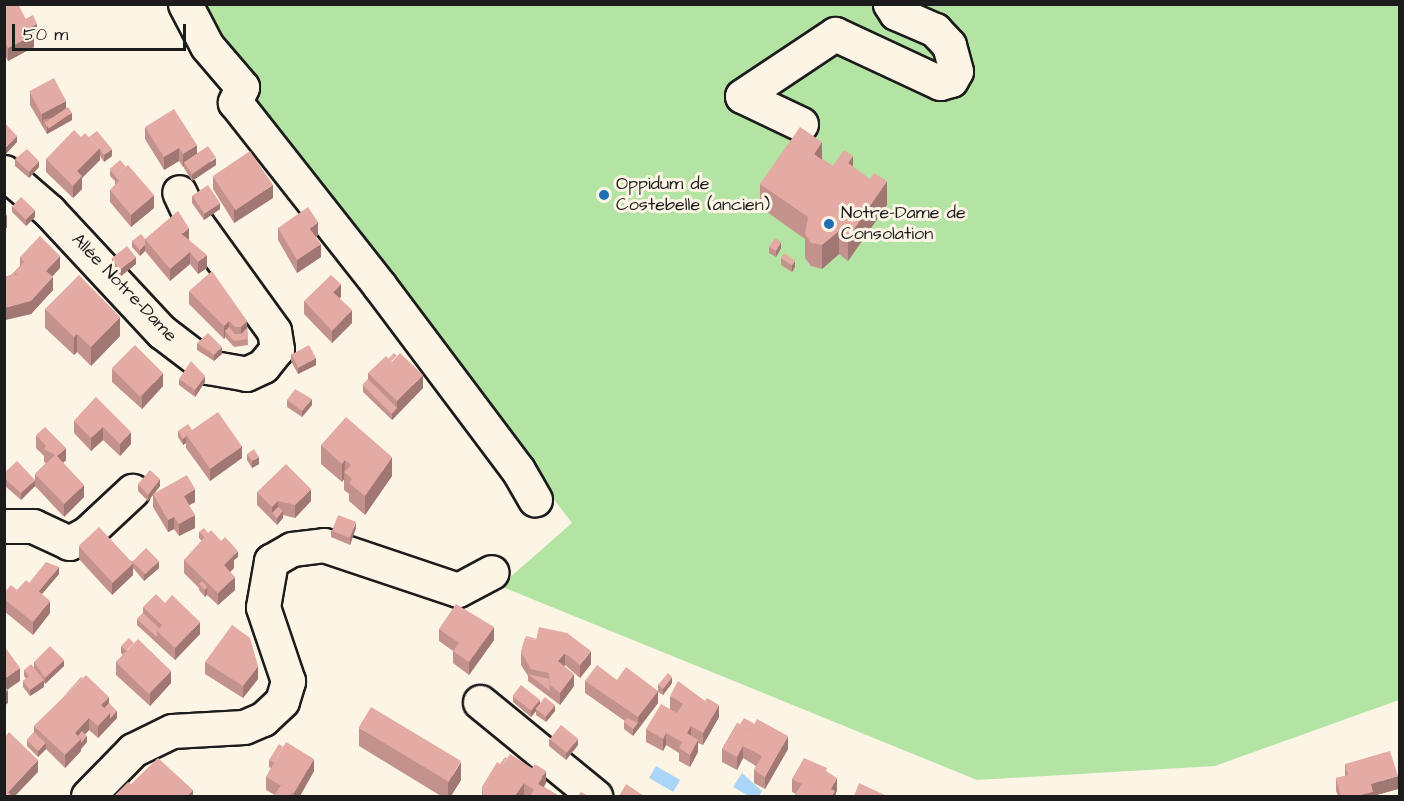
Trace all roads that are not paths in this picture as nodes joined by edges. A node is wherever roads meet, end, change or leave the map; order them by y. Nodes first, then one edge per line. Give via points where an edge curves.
1 (185, 4) edge
2 (890, 4) edge
3 (801, 124) dead end
4 (4, 172) edge
5 (179, 192) dead end
6 (132, 491) dead end
7 (535, 500) dead end
8 (5, 527) edge
9 (492, 572) dead end
10 (480, 702) dead end
11 (88, 796) edge
12 (594, 796) edge

1 - 7 street via 207,46 242,87 235,102 379,285 518,470
2 - 3 street via 896,13 935,30 949,45 956,71 951,80 940,83 835,34 742,96
4 - 5 street, Allée Notre-Dame via 49,211 162,332 208,367 246,374 263,366 277,350 274,331 189,213
6 - 8 street via 87,533 69,543 33,526
9 - 11 street via 458,591 324,545 285,553 271,561 263,607 288,681 282,701 263,719 244,727 172,731 133,750
10 - 12 street

